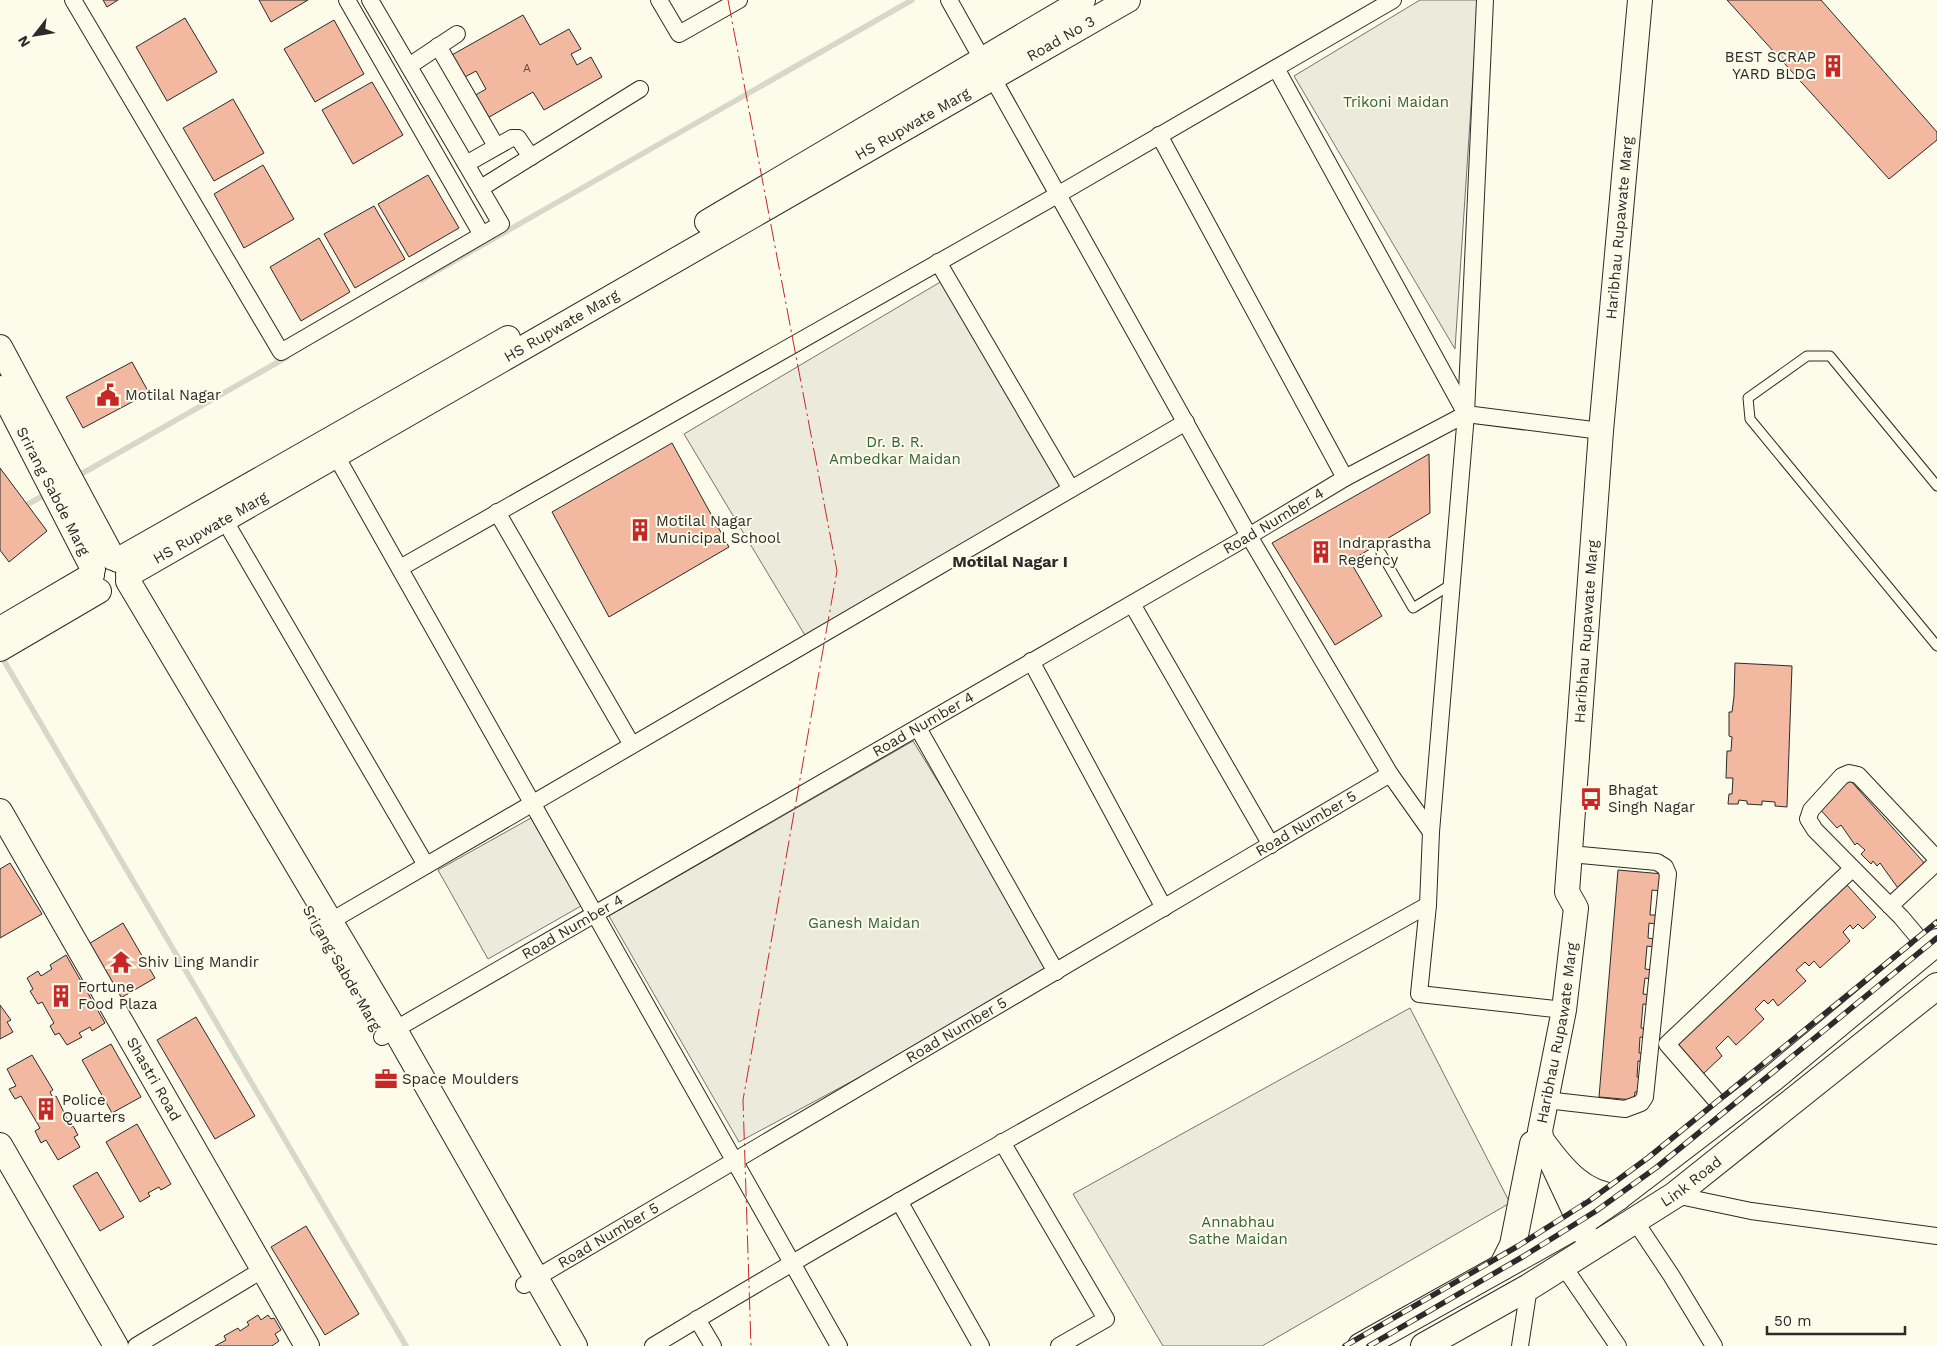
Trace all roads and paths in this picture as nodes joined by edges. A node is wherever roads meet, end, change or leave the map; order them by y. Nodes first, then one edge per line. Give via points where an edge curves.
1 (73, 0) edge
2 (370, 0) edge
3 (659, 0) edge
4 (739, 0) edge
5 (949, 0) edge
6 (1083, 0) edge
7 (1128, 0) edge
8 (1393, 0) edge
9 (1485, 0) edge
10 (1640, 0) edge
11 (350, 5) edge
12 (457, 34) dead end
13 (438, 46) junction
14 (409, 66) junction
15 (988, 67) junction
16 (1276, 68) junction
17 (640, 89) dead end
18 (450, 135) junction
19 (1159, 135) junction
20 (496, 146) junction
21 (431, 147) junction
22 (530, 157) junction
23 (466, 164) junction
24 (481, 188) junction
25 (1059, 194) junction
26 (482, 235) junction
27 (938, 262) junction
28 (4, 362) edge
29 (0, 388) edge
30 (1466, 414) junction
31 (1186, 422) junction
32 (1601, 431) junction
33 (40, 443) junction
34 (332, 449) junction
35 (1345, 478) junction
36 (1937, 486) edge
37 (1071, 489) junction
38 (498, 512) junction
39 (225, 521) junction
40 (198, 525) junction
41 (1249, 536) junction
42 (1381, 553) dead end
43 (400, 568) junction
44 (111, 575) junction
45 (1452, 584) junction
46 (1132, 604) junction
47 (14, 627) edge
48 (1937, 646) edge
49 (0, 649) edge
50 (1031, 661) junction
51 (918, 728) junction
52 (632, 745) junction
53 (1390, 774) junction
54 (533, 803) junction
55 (0, 811) edge
56 (1431, 832) junction
57 (1271, 845) junction
58 (1570, 854) junction
59 (1937, 861) edge
60 (426, 865) junction
61 (1852, 869) junction
62 (1428, 905) junction
63 (1890, 906) junction
64 (1164, 908) junction
65 (595, 914) junction
66 (324, 925) junction
67 (1934, 945) edge
68 (1056, 972) junction
69 (1937, 986) edge
70 (1557, 1010) junction
71 (389, 1033) junction
72 (1651, 1040) junction
73 (1667, 1044) junction
74 (1772, 1079) junction
75 (1546, 1100) junction
76 (1790, 1104) junction
77 (1727, 1114) junction
78 (1002, 1142) junction
79 (1538, 1143) junction
80 (0, 1145) edge
81 (735, 1161) junction
82 (1675, 1195) junction
83 (1618, 1197) junction
84 (899, 1201) junction
85 (1635, 1221) junction
86 (1574, 1226) junction
87 (1937, 1236) edge
88 (1580, 1257) junction
89 (792, 1262) junction
90 (1502, 1267) junction
91 (262, 1270) junction
92 (530, 1281) junction
93 (1529, 1287) junction
94 (697, 1319) junction
95 (116, 1346) edge
96 (136, 1346) edge
97 (307, 1346) edge
98 (560, 1346) edge
99 (575, 1346) edge
100 (653, 1346) edge
101 (714, 1346) edge
102 (839, 1346) edge
103 (980, 1346) edge
104 (1060, 1346) edge
105 (1361, 1346) edge
106 (1424, 1346) edge
107 (1520, 1346) edge
108 (1618, 1346) edge
109 (1714, 1346) edge

1 - 26 street via 280,352
2 - 11 street
2 - 14 street
3 - 4 street via 679,34
5 - 15 street
6 - 15 street
7 - 15 street, Road No 3
8 - 16 street
9 - 30 street
10 - 32 street, Haribhau Rupawate Marg
11 - 21 street
12 - 13 street
13 - 14 street
13 - 20 street
14 - 18 street
15 - 25 street
15 - 34 street, HS Rupwate Marg
16 - 19 street
16 - 30 street
17 - 22 street
18 - 21 street
18 - 23 street
19 - 25 street
19 - 35 street
20 - 22 street via 518,138
20 - 23 street
21 - 26 street
22 - 24 street
23 - 24 street
24 - 26 street via 502,224
25 - 27 street
25 - 31 street
27 - 37 street
27 - 38 street
28 - 33 street
29 - 33 street, Srirang Sabde Marg
30 - 32 street
30 - 35 street, Road Number 4
30 - 45 street
31 - 37 street
31 - 41 street
32 - 58 street, Haribhau Rupawate Marg
33 - 44 street, Srirang Sabde Marg
34 - 39 street, HS Rupwate Marg
34 - 40 street
34 - 43 street
35 - 41 street, Road Number 4
36 - 48 lane via 1830,356 1807,356 1748,398 1750,419
37 - 52 street
38 - 43 street
38 - 52 street
39 - 40 street, HS Rupwate Marg
39 - 60 street
40 - 44 street, HS Rupwate Marg
41 - 46 street, Road Number 4
41 - 53 street
42 - 45 lane via 1413,608
43 - 54 street
44 - 47 street, HS Rupwate Marg
44 - 66 street, Srirang Sabde Marg via 152,633
45 - 56 street
46 - 50 street, Road Number 4
46 - 57 street
47 - 49 street, HS Rupwate Marg
50 - 51 street, Road Number 4
50 - 64 street
51 - 65 street, Road Number 4
51 - 68 street
52 - 54 street
53 - 56 street
53 - 57 street, Road Number 5
54 - 60 street
54 - 65 street
55 - 91 street, Shastri Road
56 - 62 street
57 - 64 street, Road Number 5
58 - 70 street, Haribhau Rupawate Marg via 1567,892 1576,908
58 - 72 street via 1657,862 1665,867 1668,874
59 - 61 street via 1858,775 1849,773 1842,776 1811,810 1808,820
59 - 63 street
60 - 66 street
61 - 63 street
61 - 73 street
62 - 70 street via 1419,994
62 - 78 street
63 - 67 street
64 - 68 street, Road Number 5
65 - 71 street, Road Number 4
65 - 81 street
66 - 71 street, Srirang Sabde Marg
67 - 74 main road, Link Road
68 - 81 street, Road Number 5
69 - 76 main road, Link Road
70 - 75 street, Haribhau Rupawate Marg
70 - 79 street via 1531,1130
71 - 92 street, Srirang Sabde Marg
72 - 73 street
72 - 75 street via 1646,1090 1641,1103 1625,1109
73 - 77 street
74 - 76 main road
74 - 77 main road, Link Road
75 - 79 street, Haribhau Rupawate Marg
76 - 82 main road, Link Road
77 - 83 main road, Link Road
78 - 84 street
78 - 104 street via 1106,1319
79 - 83 main road via 1562,1168 1593,1192
79 - 86 street
79 - 90 main road via 1513,1245
80 - 95 street
81 - 89 street
81 - 92 street, Road Number 5
82 - 85 main road, Link Road
82 - 87 street via 1751,1211
83 - 86 main road, Link Road
84 - 89 street
84 - 103 street
85 - 88 main road, Link Road
85 - 109 street
86 - 88 street
86 - 90 main road
88 - 93 main road, Link Road
88 - 108 street
89 - 94 street
89 - 102 street
90 - 105 main road
91 - 96 street
91 - 97 street, Shastri Road
92 - 98 street, Srirang Sabde Marg
92 - 99 street
93 - 106 main road, Link Road
93 - 107 street
94 - 100 street
94 - 101 street

